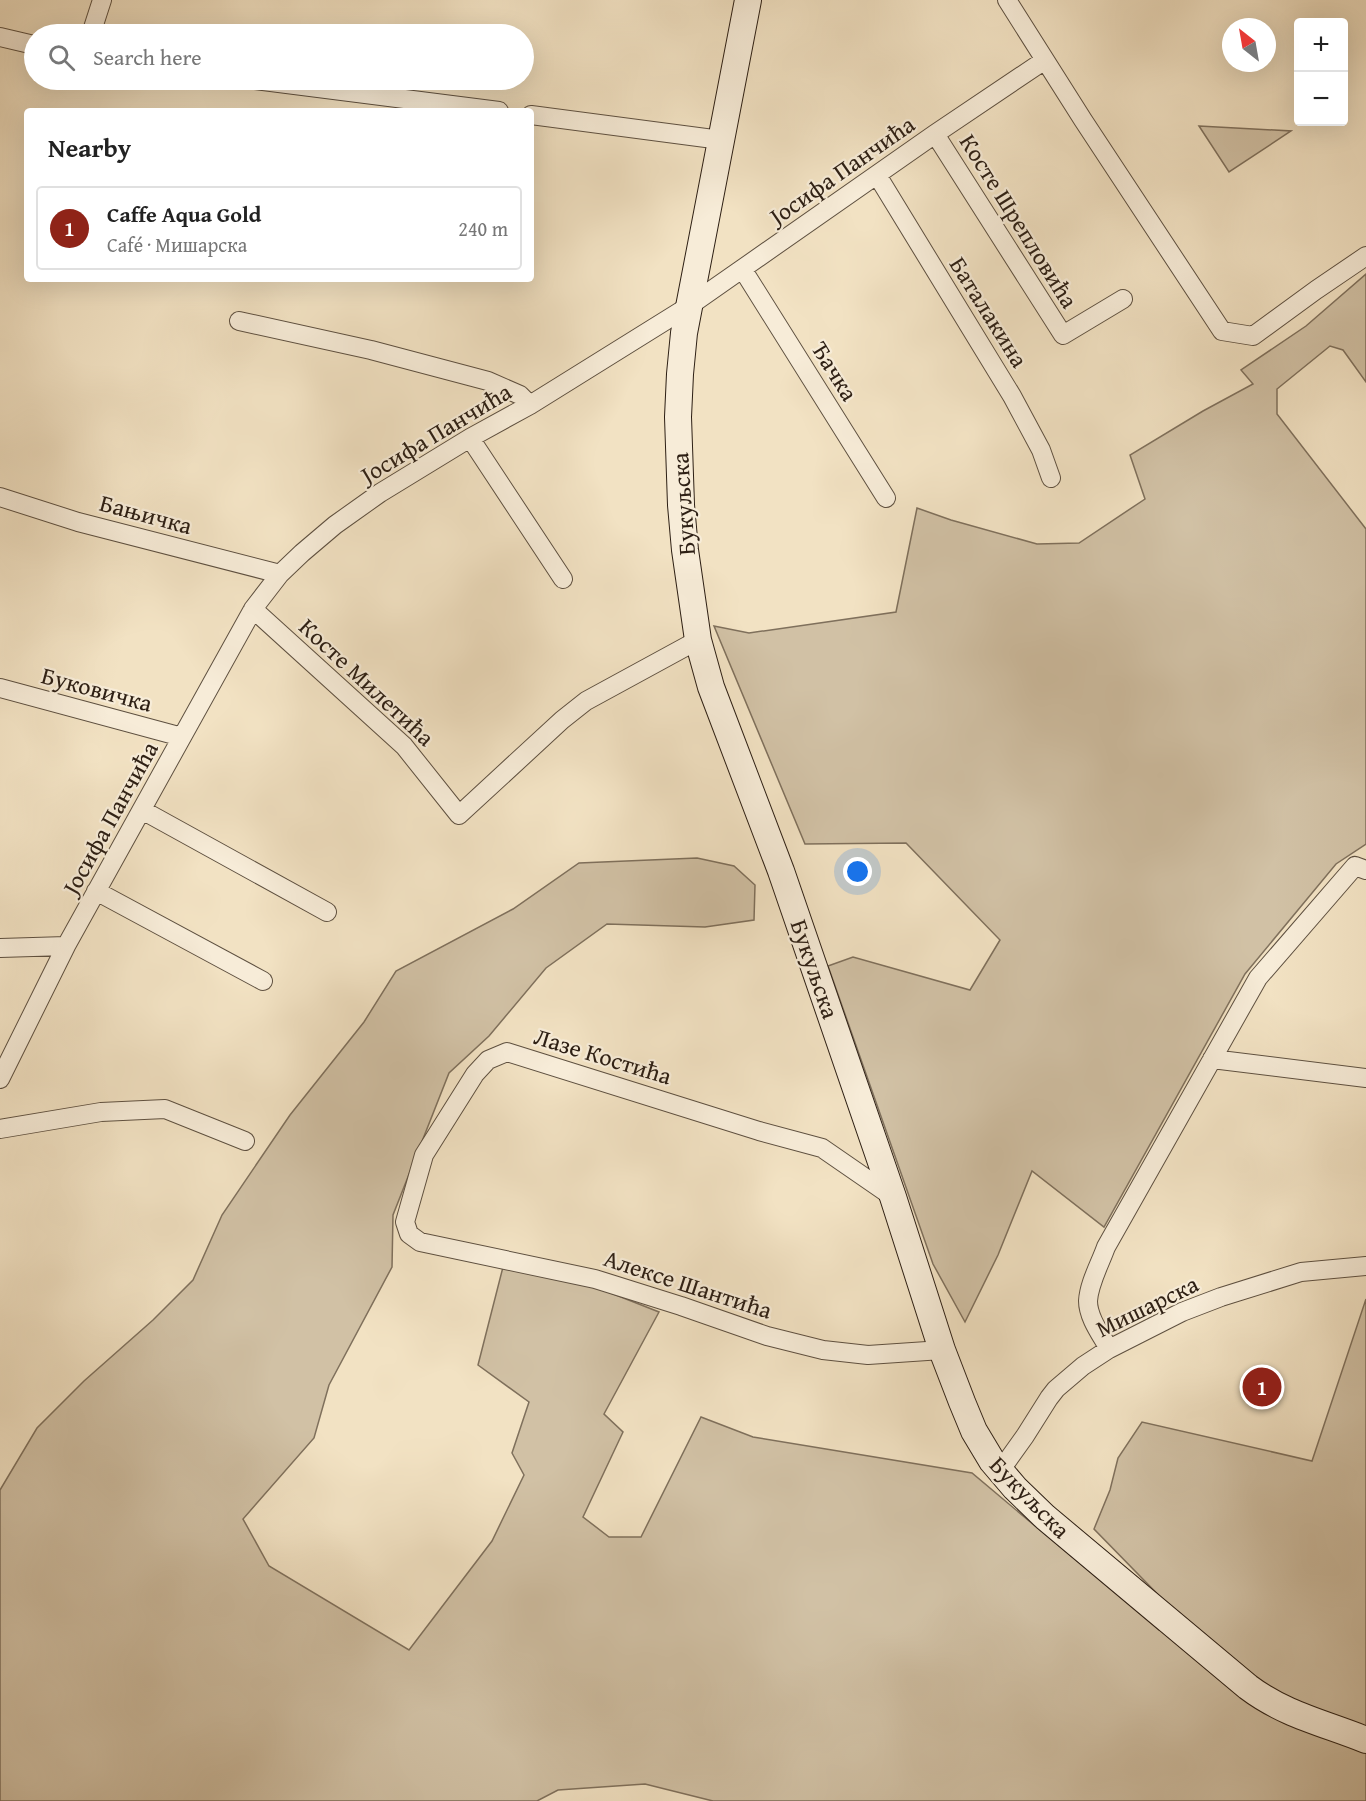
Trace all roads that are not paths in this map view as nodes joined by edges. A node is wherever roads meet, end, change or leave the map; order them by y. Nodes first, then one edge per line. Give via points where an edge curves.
1 (102, 0) edge
2 (748, 0) edge
3 (1006, 0) edge
4 (94, 24) edge
5 (0, 37) edge
6 (24, 43) edge
7 (1045, 60) junction
8 (334, 90) edge
9 (475, 108) edge
10 (534, 115) edge
11 (935, 134) junction
12 (721, 140) junction
13 (877, 175) junction
14 (1366, 256) edge
15 (743, 270) junction
16 (1123, 299) dead end
17 (690, 306) junction
18 (239, 321) dead end
19 (530, 405) junction
20 (470, 438) junction
21 (1051, 478) dead end
22 (0, 496) edge
23 (886, 498) dead end
24 (280, 574) junction
25 (563, 579) dead end
26 (253, 609) junction
27 (698, 640) junction
28 (0, 688) edge
29 (182, 737) junction
30 (142, 810) junction
31 (1361, 868) edge
32 (96, 891) junction
33 (327, 912) dead end
34 (66, 946) junction
35 (0, 948) edge
36 (263, 981) dead end
37 (1212, 1059) junction
38 (1366, 1078) edge
39 (0, 1079) edge
40 (0, 1129) edge
41 (244, 1141) dead end
42 (893, 1197) junction
43 (420, 1242) joint
44 (1366, 1266) edge
45 (942, 1350) junction
46 (1109, 1350) junction
47 (1000, 1471) junction
48 (1366, 1740) edge

1 - 4 street
2 - 12 main road, Букуљска
3 - 7 street
5 - 6 street
7 - 11 street, Јосифа Панчића
7 - 14 street via 1222,331 1253,336
8 - 9 street
10 - 12 street
11 - 13 street, Јосифа Панчића
11 - 16 street, Косте Шрепловића via 1063,335
12 - 17 main road, Букуљска
13 - 15 street, Јосифа Панчића
13 - 21 street, Баталакина via 1018,405
15 - 17 street, Јосифа Панчића
15 - 23 street, Ђачка
17 - 19 street, Јосифа Панчића
17 - 27 main road, Букуљска via 680,374 679,460 685,550
18 - 19 street via 488,381 520,394
19 - 20 street, Јосифа Панчића
20 - 24 street, Јосифа Панчића via 335,525
20 - 25 street
22 - 24 street, Бањичка via 78,522
24 - 26 street, Јосифа Панчића
26 - 27 street, Косте Милетића via 404,746 459,815 586,701
26 - 29 street, Јосифа Панчића
27 - 42 main road, Букуљска via 711,687 781,871
28 - 29 street, Буковичка
29 - 30 street, Јосифа Панчића
30 - 32 street, Јосифа Панчића
30 - 33 street
31 - 37 street via 1258,978
32 - 34 street, Јосифа Панчића
32 - 36 street
34 - 35 street
34 - 39 street, Јосифа Панчића
37 - 38 street
37 - 46 street via 1106,1247 1092,1285 1088,1303
40 - 41 street via 100,1112 165,1109
42 - 43 street, Лазе Костића via 822,1148 507,1052 488,1060 475,1074 424,1155 405,1222 409,1234
42 - 45 main road, Букуљска
43 - 45 street, Алексе Шантића via 595,1279 766,1336 823,1350 868,1355
44 - 46 street, Мишарска via 1302,1272 1221,1297 1182,1312
45 - 47 main road, Букуљска via 970,1422
46 - 47 street, Мишарска via 1056,1389
47 - 48 main road, Букуљска via 1062,1532 1257,1694 1282,1709

